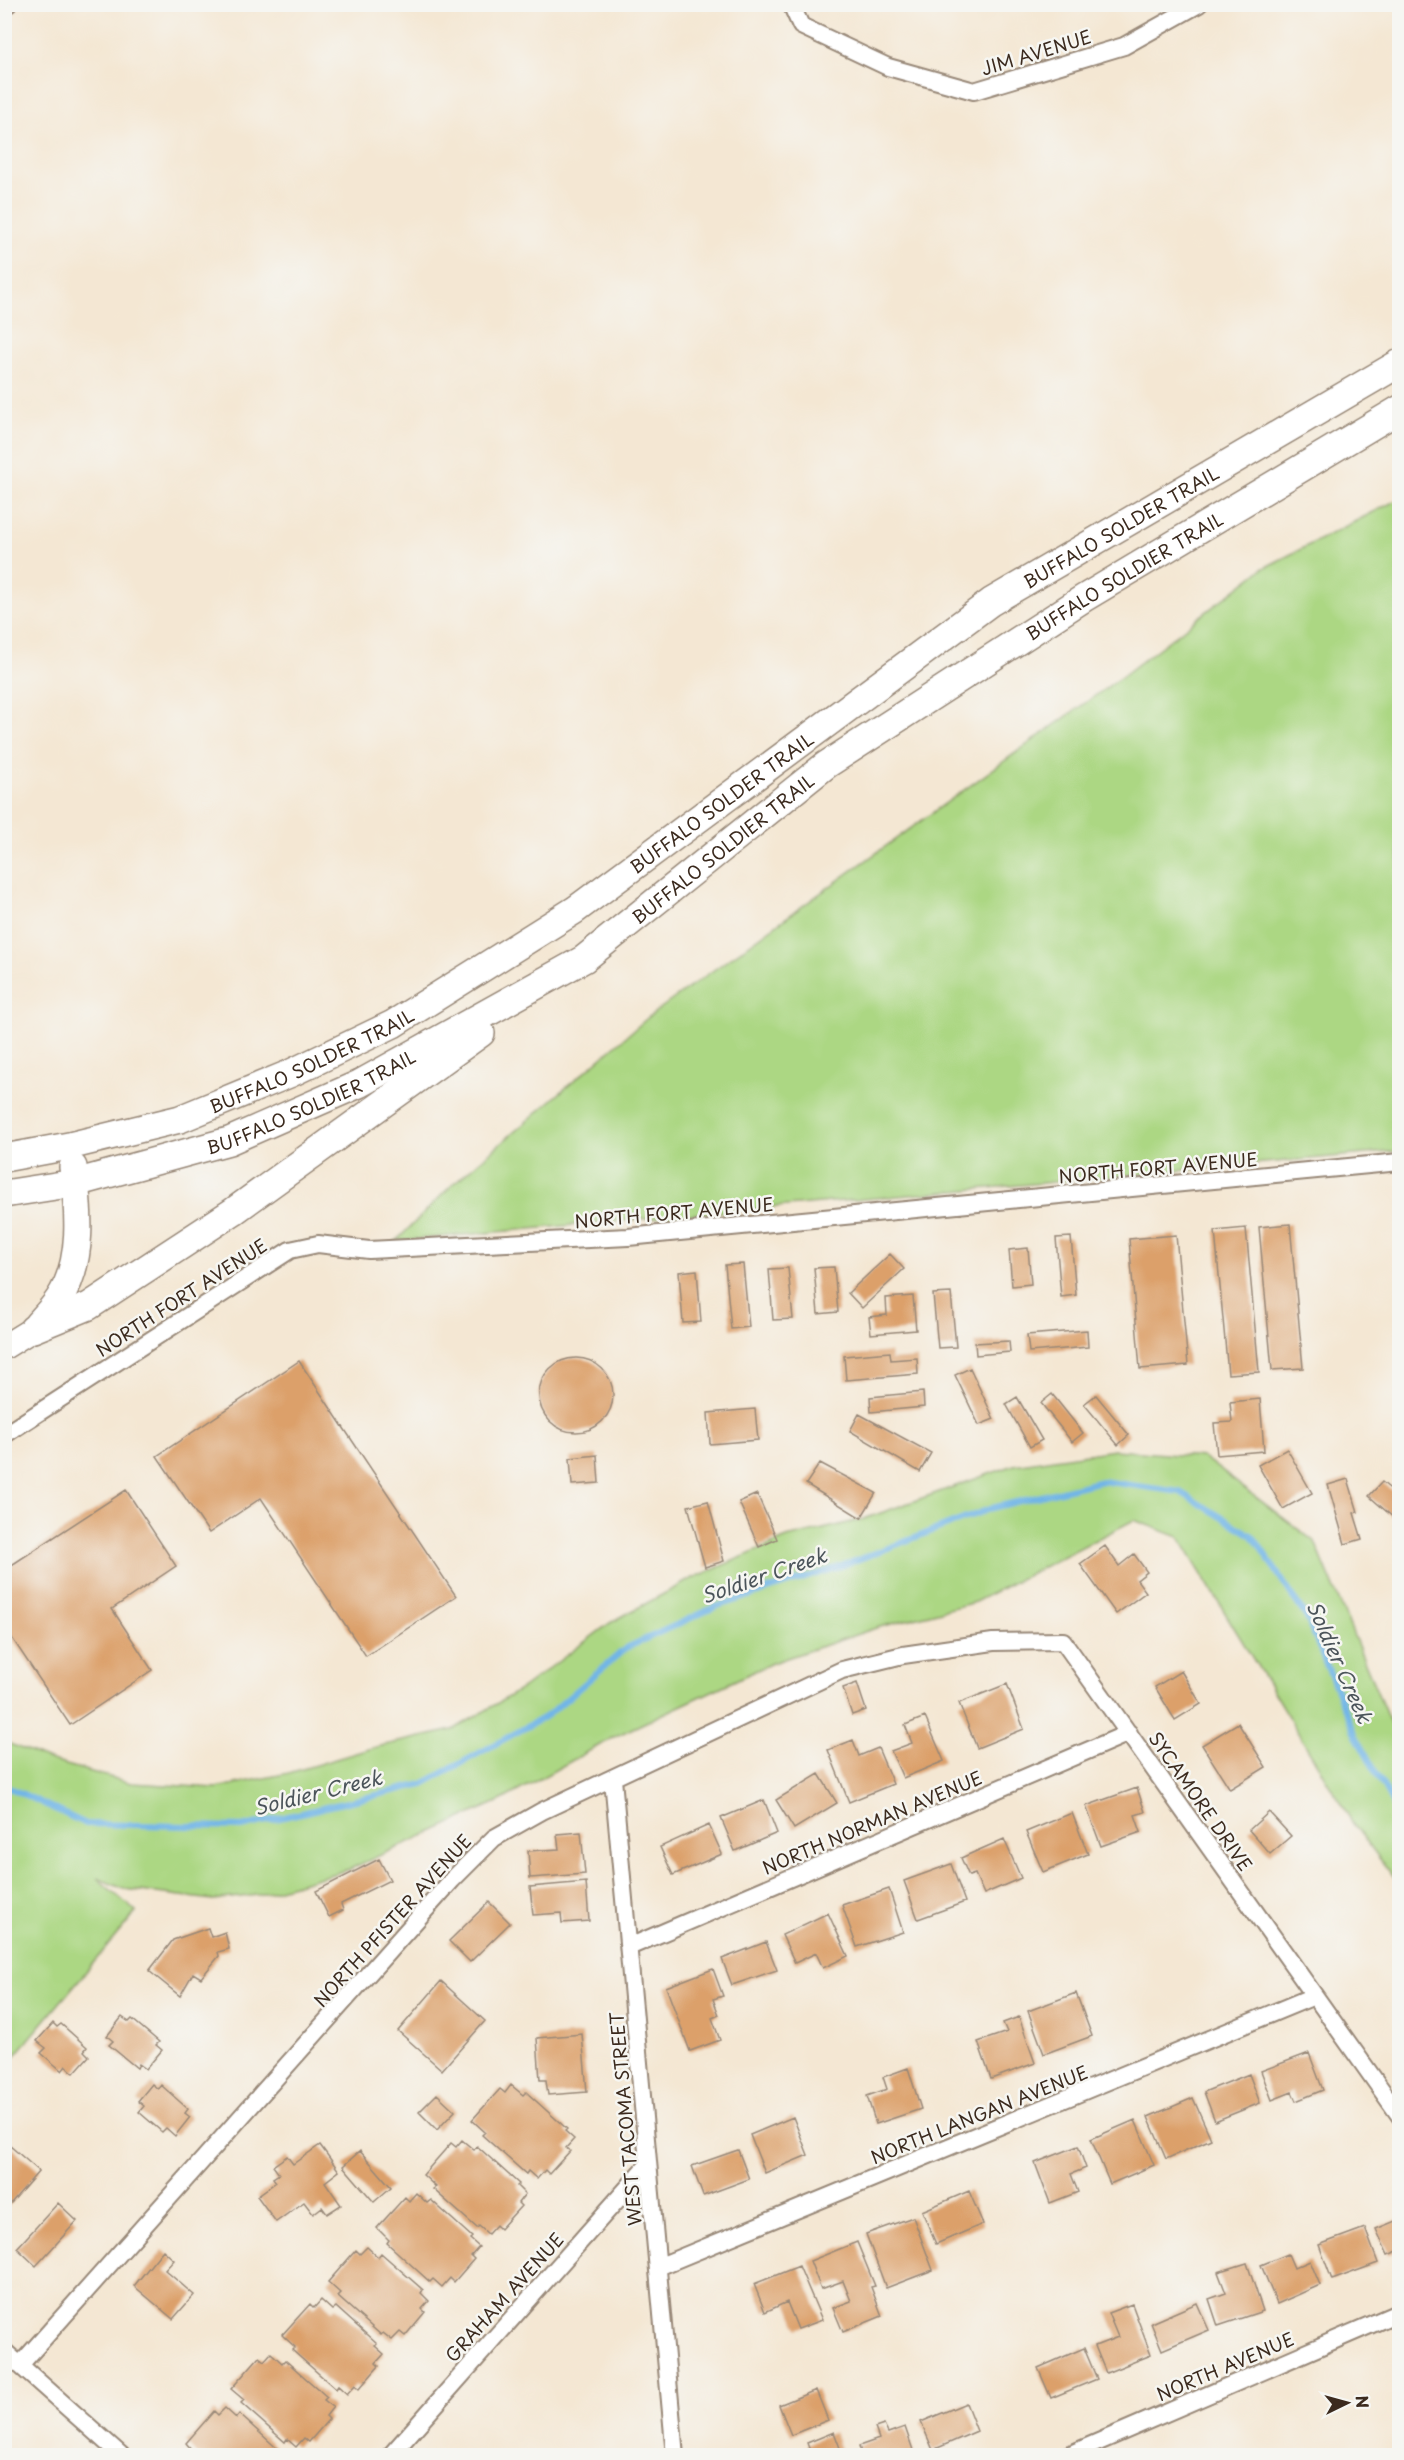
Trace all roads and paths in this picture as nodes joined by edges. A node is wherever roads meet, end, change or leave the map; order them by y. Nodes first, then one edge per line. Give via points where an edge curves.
1 (791, 4) edge
2 (1199, 4) edge
3 (1400, 363) edge
4 (1400, 409) edge
5 (584, 959) junction
6 (69, 1146) junction
7 (4, 1158) edge
8 (1400, 1162) edge
9 (75, 1183) junction
10 (4, 1194) edge
11 (33, 1329) junction
12 (4, 1347) edge
13 (4, 1435) edge
14 (903, 1655) joint
15 (1129, 1734) junction
16 (613, 1779) junction
17 (629, 1947) junction
18 (1314, 1996) junction
19 (1400, 2116) edge
20 (648, 2165) junction
21 (658, 2267) junction
22 (1400, 2312) edge
23 (4, 2351) edge
24 (20, 2365) junction
25 (122, 2456) edge
26 (390, 2456) edge
27 (675, 2456) edge
28 (1066, 2456) edge

1 - 2 street, JIM AVENUE via 801,26 878,63 974,91 1124,46
3 - 6 main road, BUFFALO SOLDER TRAIL via 991,602 575,910 393,1024 290,1074 180,1119
4 - 5 main road, BUFFALO SOLDIER TRAIL via 1084,598 826,765
5 - 9 main road, BUFFALO SOLDIER TRAIL via 359,1084 229,1141
5 - 11 main road via 234,1211 89,1306
6 - 7 main road, BUFFALO SOLDER TRAIL
6 - 9 main road
8 - 13 street, NORTH FORT AVENUE via 628,1237 369,1250 318,1244 290,1250
9 - 10 main road, BUFFALO SOLDIER TRAIL
9 - 11 main road via 78,1242 71,1275 59,1299
11 - 12 street
14 - 15 street, SYCAMORE DRIVE via 993,1642 1063,1641
14 - 16 street, NORTH PFISTER AVENUE via 842,1670
15 - 17 street, NORTH NORMAN AVENUE
15 - 18 street, SYCAMORE DRIVE
16 - 17 street, WEST TACOMA STREET
16 - 24 street, NORTH PFISTER AVENUE via 494,1838 452,1880
17 - 20 street, WEST TACOMA STREET
18 - 19 street, SYCAMORE DRIVE
18 - 21 street, NORTH LANGAN AVENUE
20 - 21 street, WEST TACOMA STREET
20 - 26 street, GRAHAM AVENUE
21 - 27 street, WEST TACOMA STREET
22 - 28 street, NORTH AVENUE
23 - 24 street
24 - 25 street

